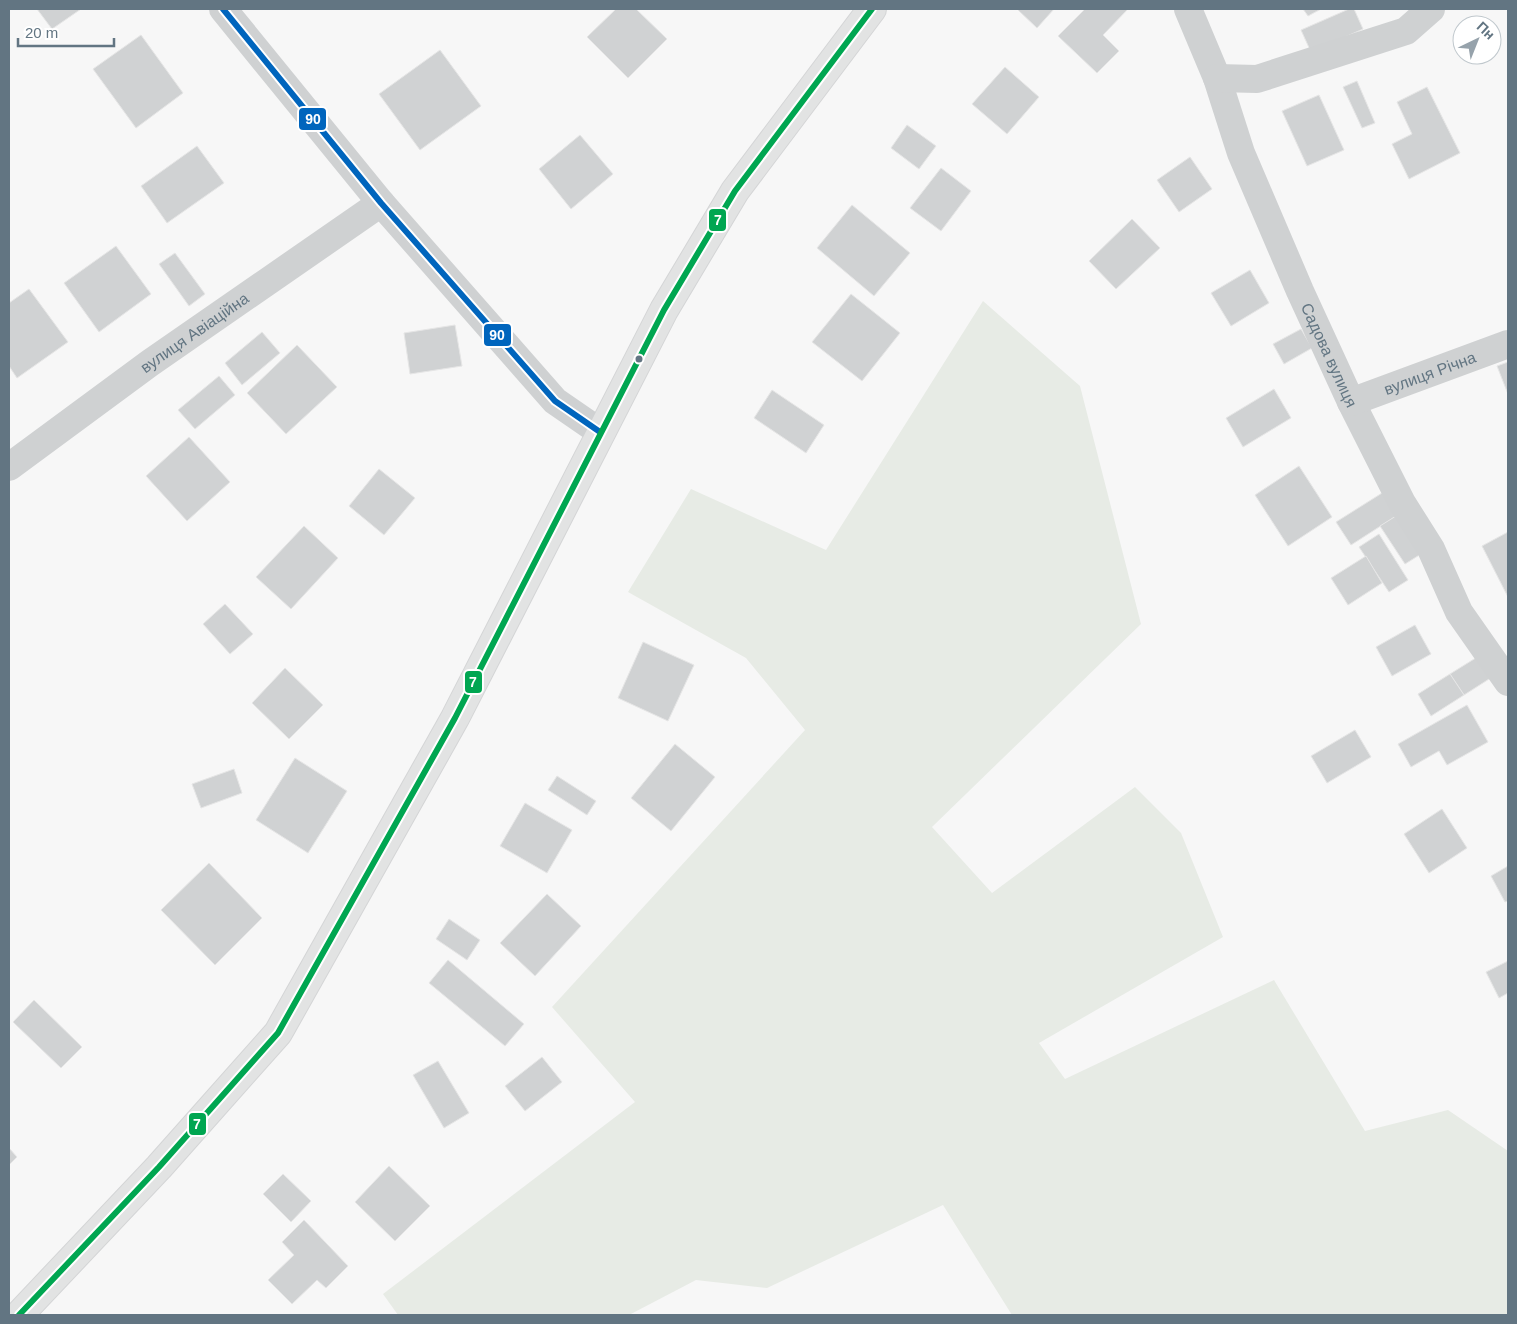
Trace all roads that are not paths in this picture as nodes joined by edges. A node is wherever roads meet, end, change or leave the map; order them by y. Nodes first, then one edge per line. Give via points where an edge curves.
1 (223, 9) edge
2 (872, 9) edge
3 (1188, 9) edge
4 (1431, 9) edge
5 (1217, 78) junction
6 (381, 203) junction
7 (1508, 344) edge
8 (1351, 402) junction
9 (600, 432) junction
10 (9, 466) edge
11 (1508, 682) edge
12 (30, 1311) edge

1 - 6 street
2 - 9 street via 735,191 664,310
3 - 5 street, Садова вулиця
4 - 5 street via 1406,31 1257,79
5 - 8 street, Садова вулиця via 1241,153
6 - 9 street via 555,401
6 - 10 street, вулиця Авіаційна via 150,363
7 - 8 street, вулиця Річна
8 - 11 street, Садова вулиця via 1402,503 1431,549 1459,612
9 - 12 street via 455,718 278,1032

